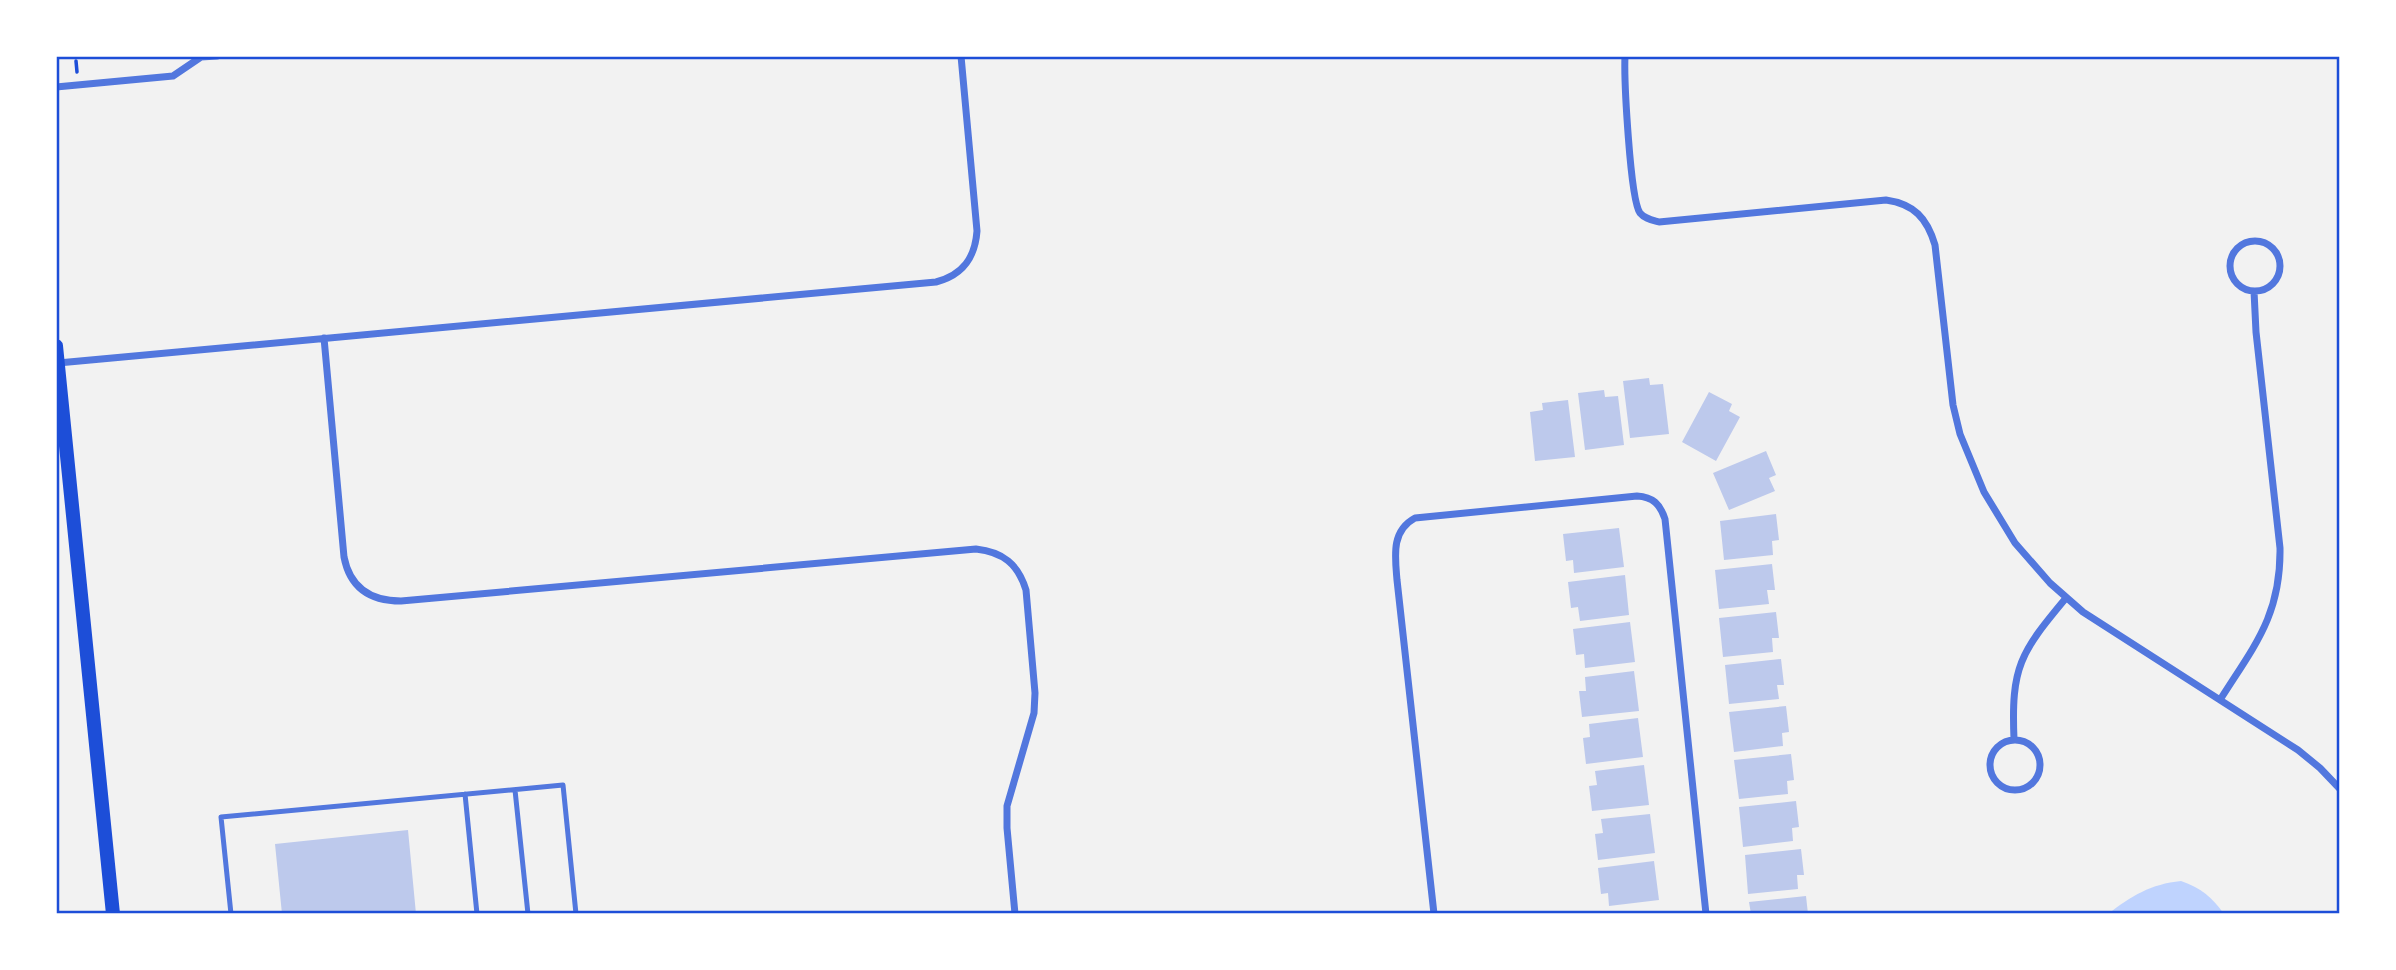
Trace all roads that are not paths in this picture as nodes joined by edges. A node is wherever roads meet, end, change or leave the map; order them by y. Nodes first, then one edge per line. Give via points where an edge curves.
1 (217, 56) edge
2 (961, 56) edge
3 (1625, 56) edge
4 (199, 57) edge
5 (56, 88) edge
6 (2254, 291) junction
7 (324, 338) junction
8 (56, 346) edge
9 (58, 363) junction
10 (2066, 598) junction
11 (2220, 700) junction
12 (2014, 739) junction
13 (2340, 789) edge
14 (515, 790) junction
15 (465, 794) junction
16 (113, 914) edge
17 (231, 914) edge
18 (477, 914) edge
19 (528, 914) edge
20 (576, 914) edge
21 (1015, 914) edge
22 (1434, 914) edge
23 (1706, 914) edge

1 - 4 street
2 - 7 street via 977,231 973,254 960,272 948,279
3 - 10 street via 1636,202 1648,219 1659,222 1886,200 1913,208 1922,217 1935,245 1953,405 1972,466 2015,543
4 - 5 street via 173,76
6 - 6 street via 2276,280 2280,264 2268,244 2252,240 2237,248 2230,271 2239,285
6 - 11 street via 2280,571 2275,603 2262,635
7 - 9 street
7 - 21 street via 346,571 374,597 401,601 976,549 1001,555 1013,564 1026,590 1035,694 1030,732 1007,806
8 - 9 main road
9 - 16 main road
10 - 11 street via 2106,629
10 - 12 street via 2035,635 2019,666 2013,688
11 - 13 street via 2298,750
12 - 12 street via 1994,750 1989,764 1993,779 2012,790 2027,788 2040,769 2034,748
14 - 15 lane
14 - 19 lane
14 - 20 lane via 563,785
15 - 17 lane via 221,817
15 - 18 lane
22 - 23 street via 1397,580 1395,555 1400,532 1415,518 1637,495 1656,502 1665,519

